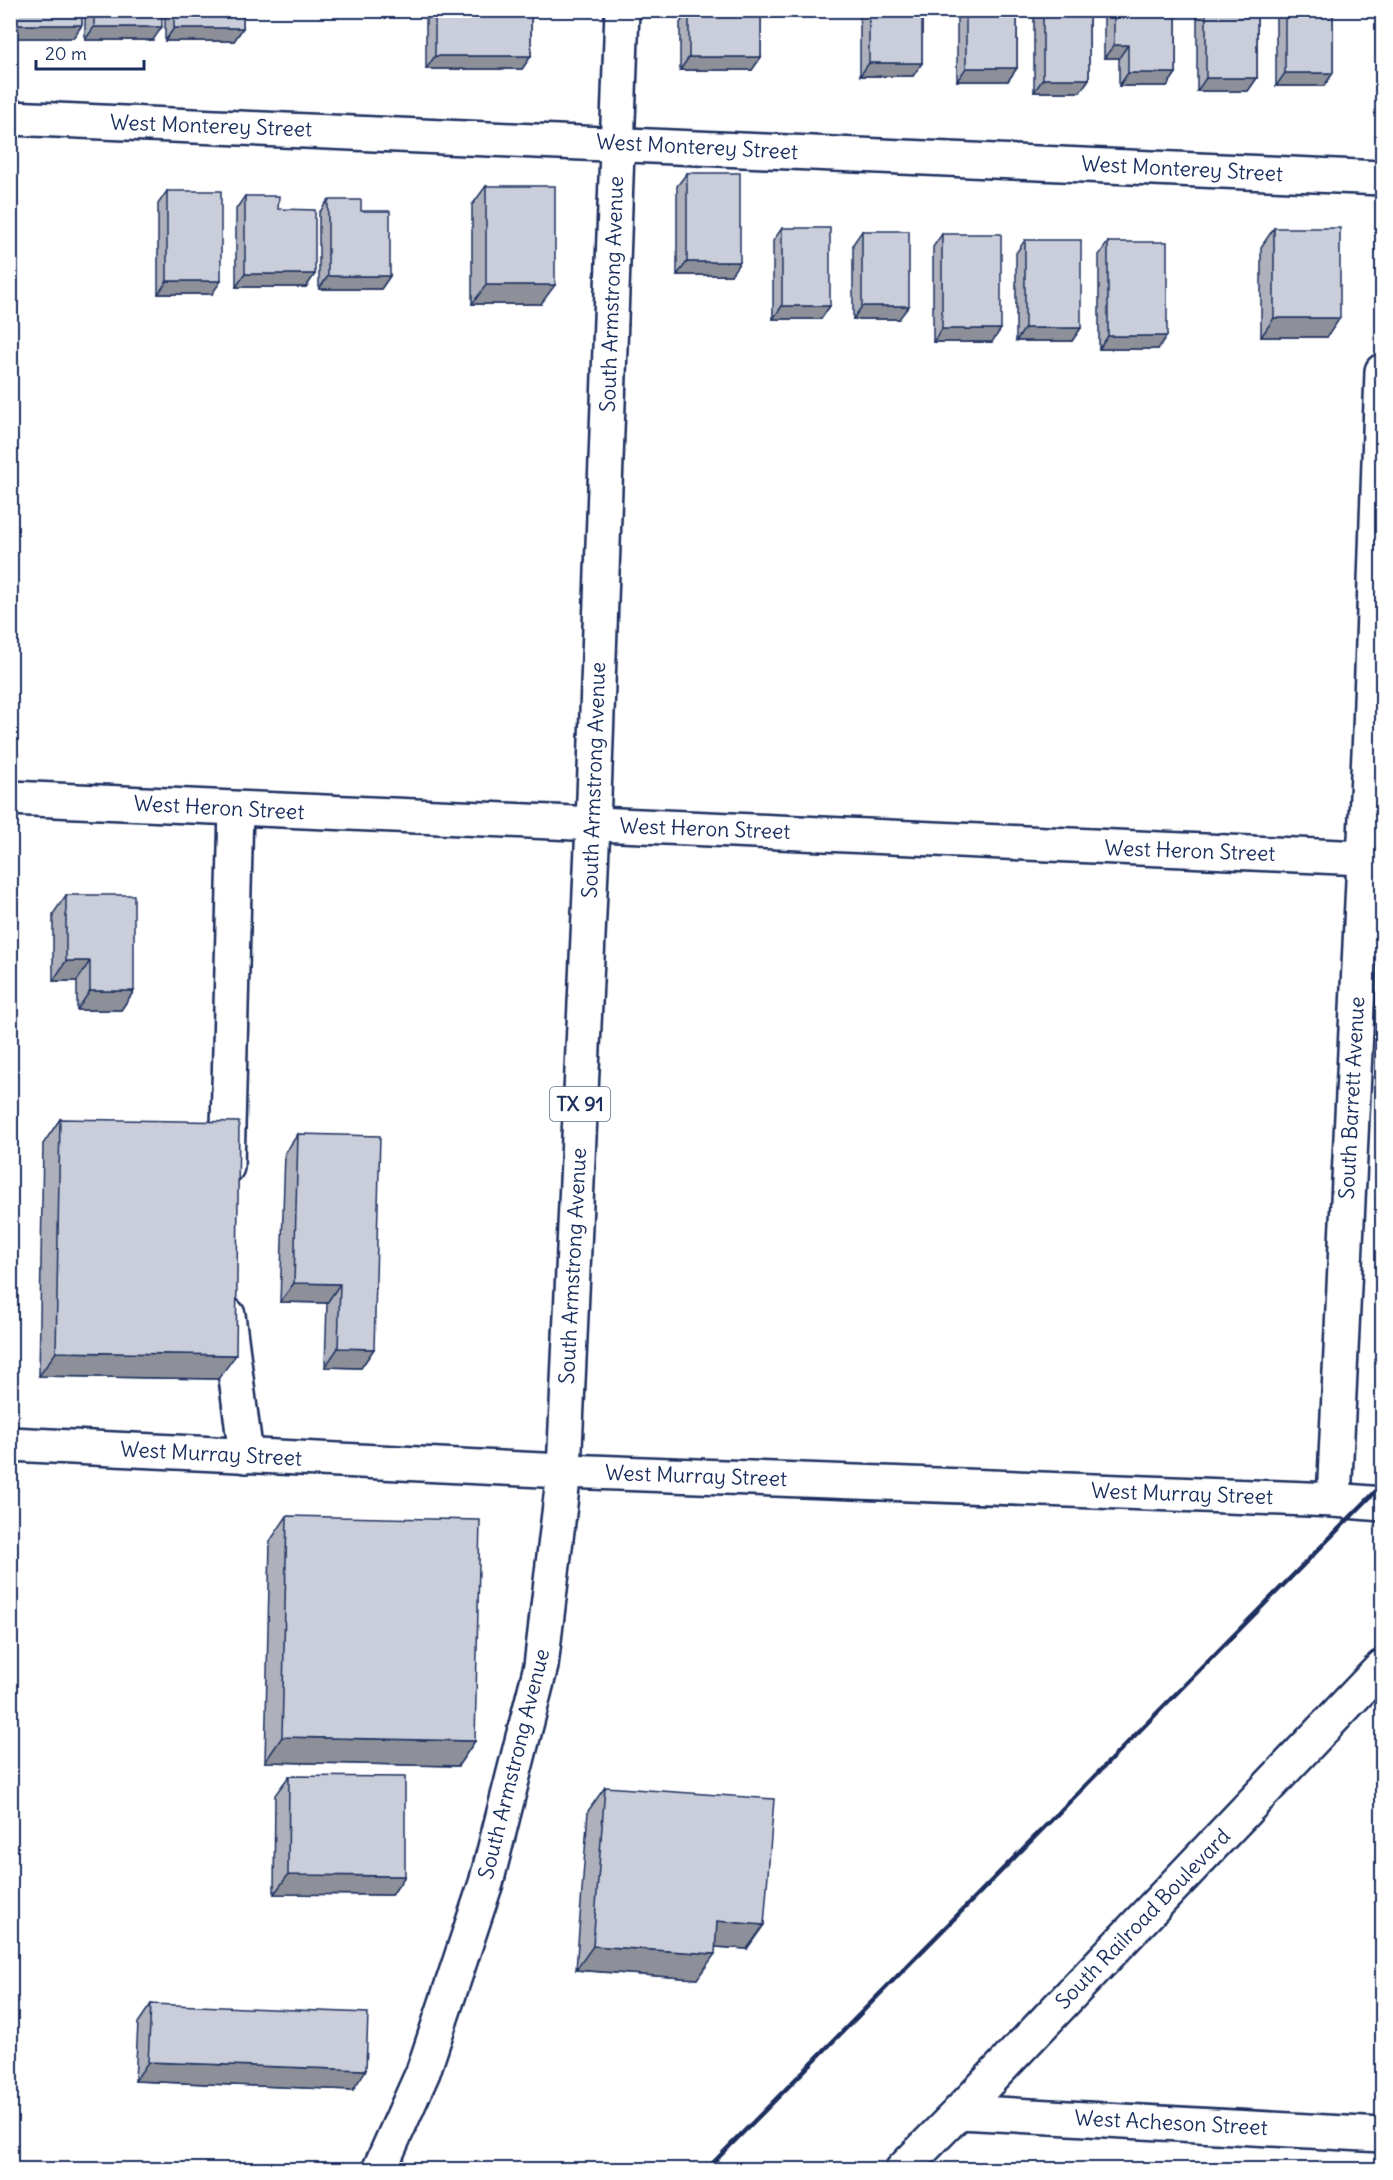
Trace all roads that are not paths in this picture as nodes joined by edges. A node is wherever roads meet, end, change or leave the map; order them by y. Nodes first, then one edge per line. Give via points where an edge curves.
1 (622, 10) edge
2 (10, 118) edge
3 (618, 144) junction
4 (1383, 178) edge
5 (1383, 371) edge
6 (1381, 465) edge
7 (1376, 732) edge
8 (10, 798) edge
9 (236, 808) junction
10 (593, 825) junction
11 (1363, 858) junction
12 (227, 1198) edge
13 (228, 1290) edge
14 (10, 1444) edge
15 (246, 1456) junction
16 (564, 1471) junction
17 (1334, 1500) junction
18 (1383, 1504) edge
19 (1383, 1667) edge
20 (959, 2112) junction
21 (1383, 2135) edge
22 (379, 2169) edge
23 (902, 2169) edge

1 - 3 street, South Armstrong Avenue / TX 91
2 - 3 street, West Monterey Street
3 - 4 street, West Monterey Street
3 - 10 street, South Armstrong Avenue / TX 91
5 - 6 street, South Barrett Avenue
6 - 7 street, South Barrett Avenue
7 - 11 street, South Barrett Avenue
8 - 9 street, West Heron Street
9 - 10 street, West Heron Street
9 - 12 street
10 - 11 street, West Heron Street
10 - 16 street, South Armstrong Avenue / TX 91
11 - 17 street, South Barrett Avenue
13 - 15 street via 228,1324
14 - 15 street, West Murray Street
15 - 16 street, West Murray Street
16 - 17 street, West Murray Street
16 - 22 street, South Armstrong Avenue / TX 91 via 541,1665 486,1884 423,2072
17 - 18 street, West Murray Street
19 - 20 street, South Railroad Boulevard
20 - 21 street, West Acheson Street
20 - 23 street, South Railroad Boulevard

